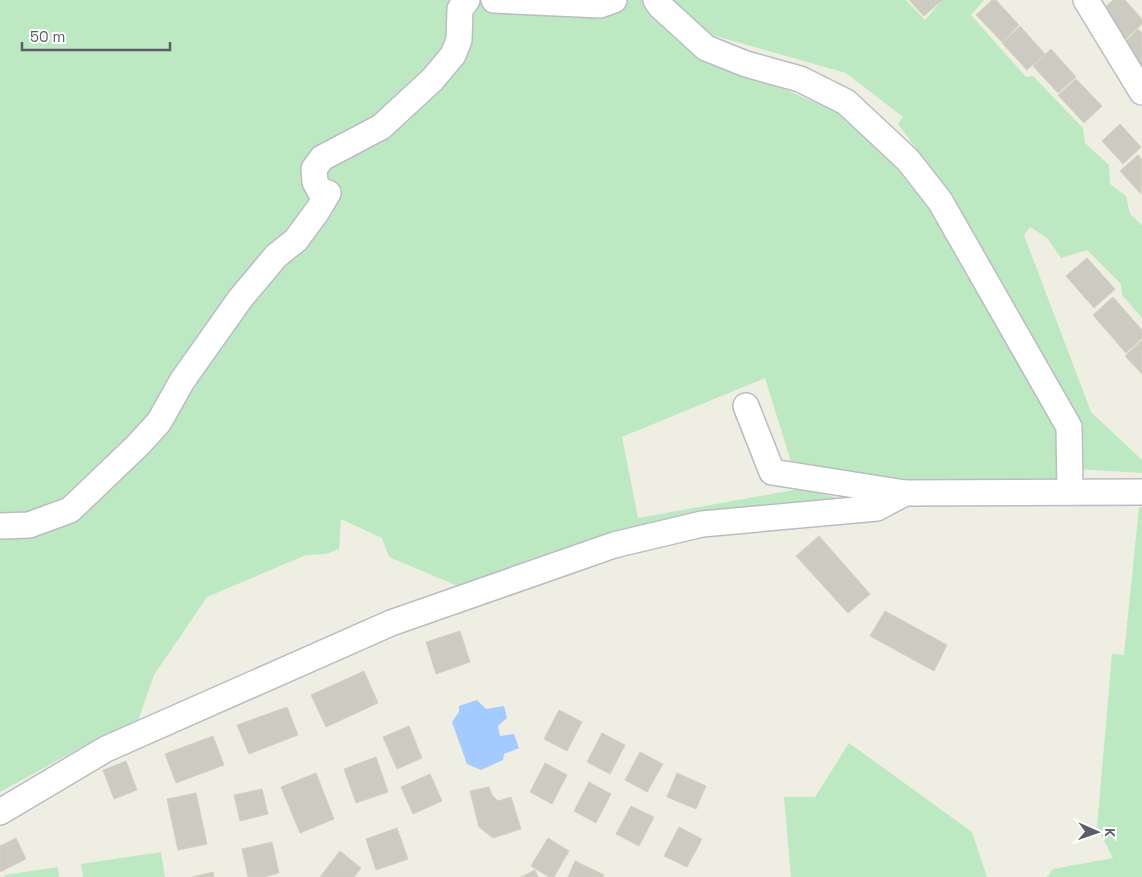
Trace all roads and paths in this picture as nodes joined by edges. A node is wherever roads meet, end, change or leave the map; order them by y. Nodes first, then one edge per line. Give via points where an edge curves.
1 (467, 0) edge
2 (494, 0) edge
3 (614, 0) edge
4 (656, 0) edge
5 (1086, 0) edge
6 (1142, 92) edge
7 (746, 406) dead end
8 (1070, 491) junction
9 (1142, 492) edge
10 (905, 493) junction
11 (0, 526) edge
12 (0, 812) edge

1 - 11 street via 460,9 459,40 454,55 432,80 381,128 322,158 314,168 314,182 320,191 328,193 318,210 296,240 276,256 240,299 182,381 158,422 138,445 70,510 29,525
2 - 3 street via 600,5
4 - 8 street via 706,48 746,64 800,79 846,102 908,160 940,201 1069,427
5 - 6 street
7 - 10 street via 772,472
8 - 9 street
8 - 10 street
10 - 12 street via 876,508 702,524 614,545 391,622 106,749

